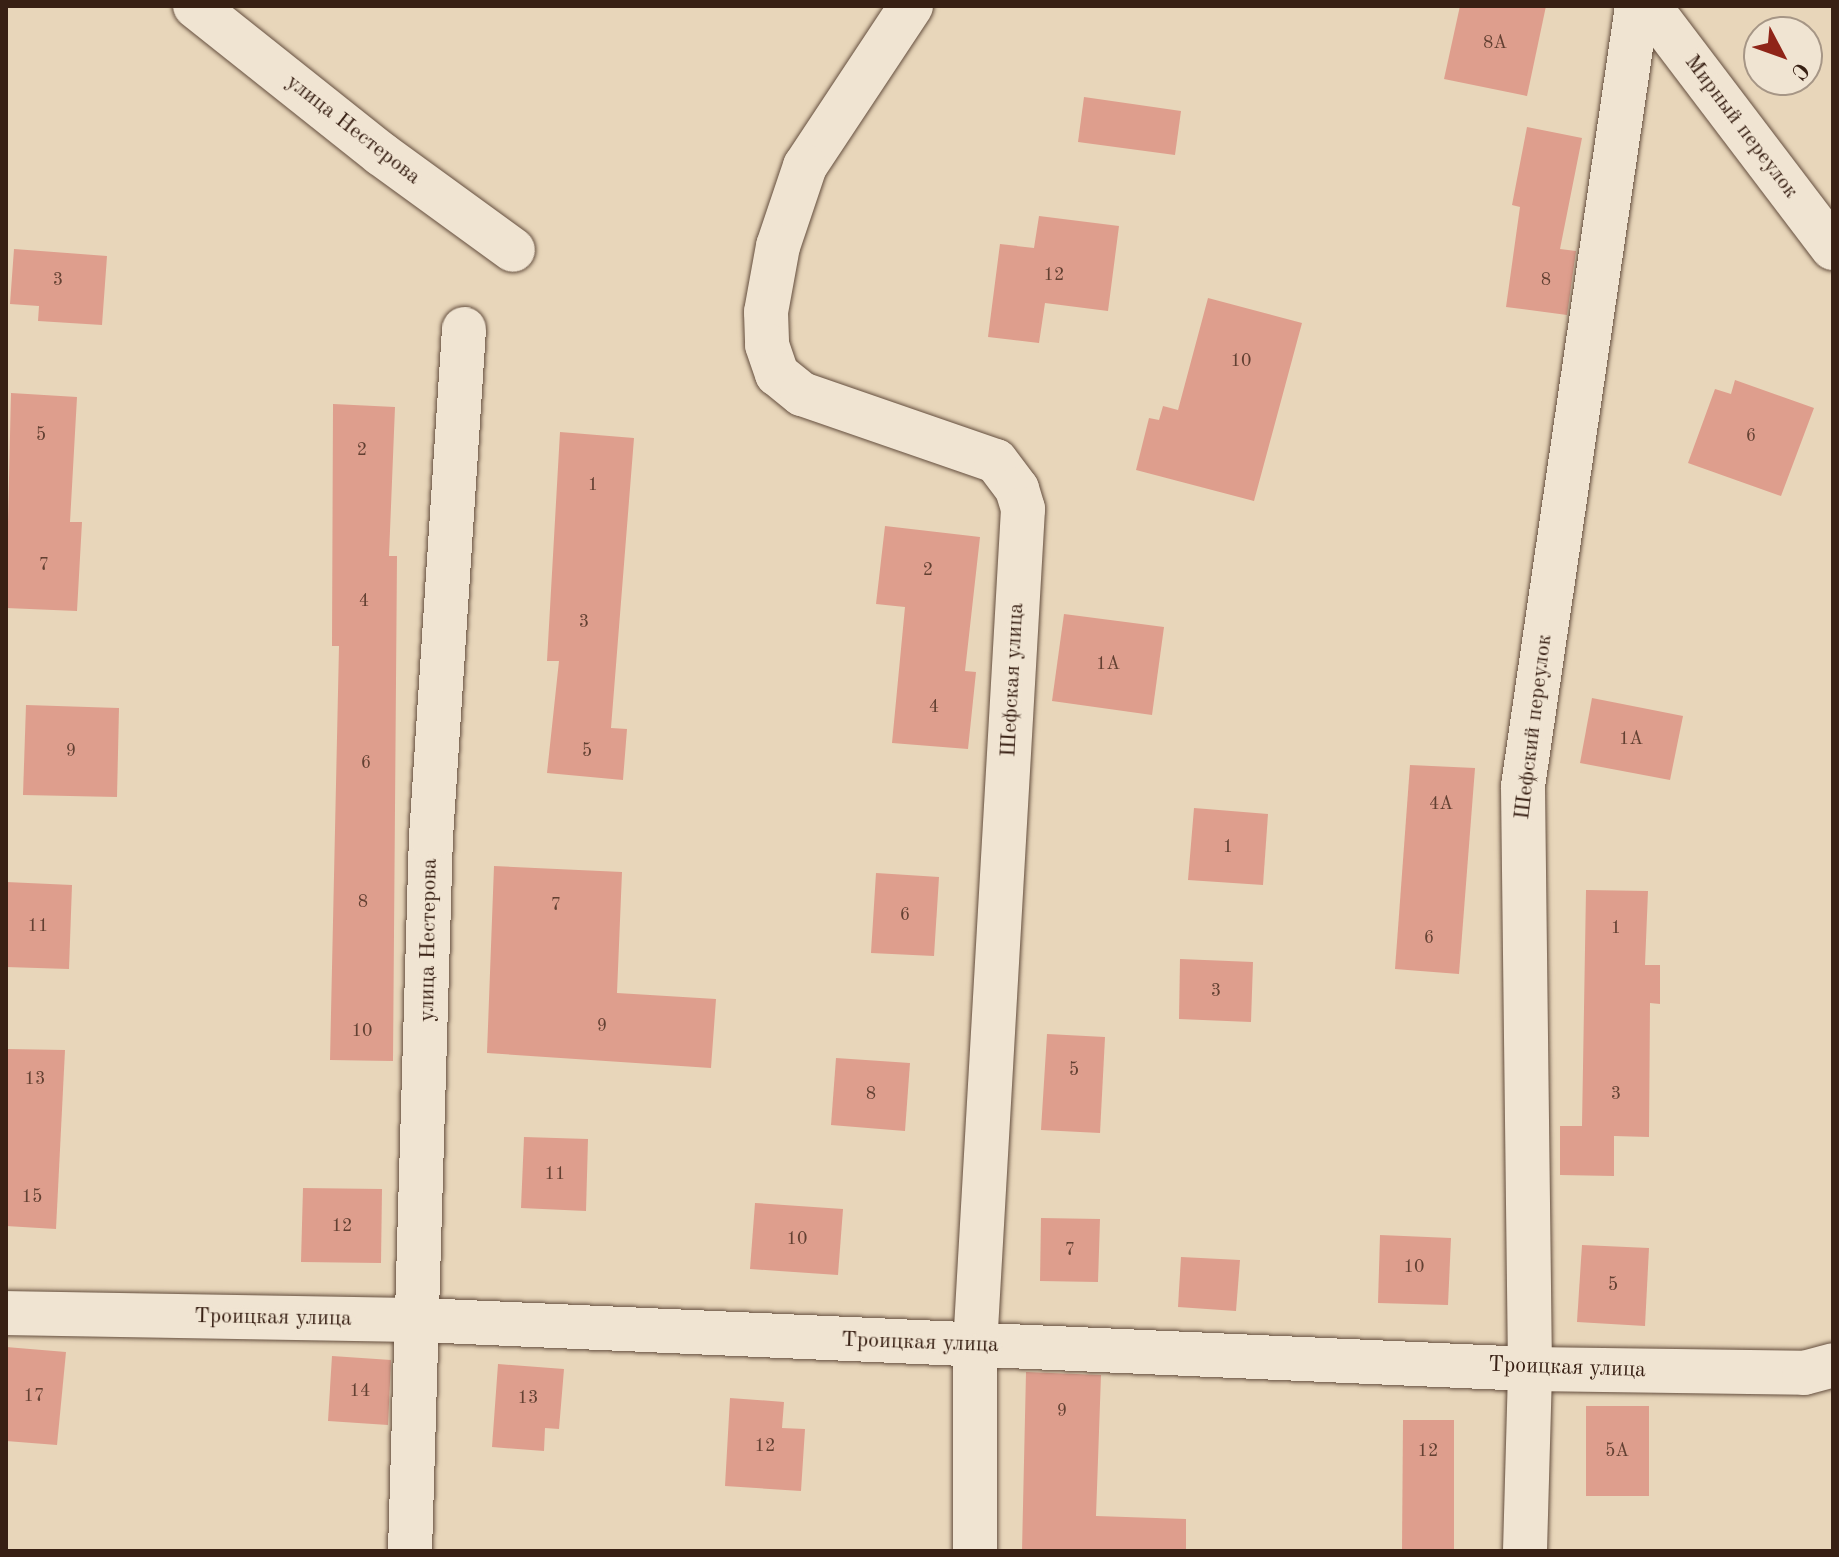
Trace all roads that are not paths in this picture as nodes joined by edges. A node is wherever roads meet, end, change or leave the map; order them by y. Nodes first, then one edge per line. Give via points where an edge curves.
1 (195, 6) edge
2 (911, 6) edge
3 (1637, 6) edge
4 (1649, 6) edge
5 (1833, 248) edge
6 (513, 250) dead end
7 (464, 329) dead end
8 (6, 1313) edge
9 (420, 1320) junction
10 (975, 1346) junction
11 (1833, 1365) edge
12 (1530, 1369) junction
13 (410, 1551) edge
14 (975, 1551) edge
15 (1525, 1551) edge

1 - 6 street, улица Нестерова via 381,154
2 - 10 street, Шефская улица via 805,166 778,246 766,312 767,345 777,374 802,394 996,461 1017,489 1023,509
3 - 12 street, Шефский переулок via 1523,786
4 - 5 street, Мирный переулок
7 - 9 street, улица Нестерова via 431,837
8 - 9 street, Троицкая улица
9 - 10 street, Троицкая улица
9 - 13 street, улица Нестерова
10 - 12 street, Троицкая улица
10 - 14 street, Шефская улица
11 - 12 street, Троицкая улица via 1804,1373
12 - 15 street, Шефский переулок

